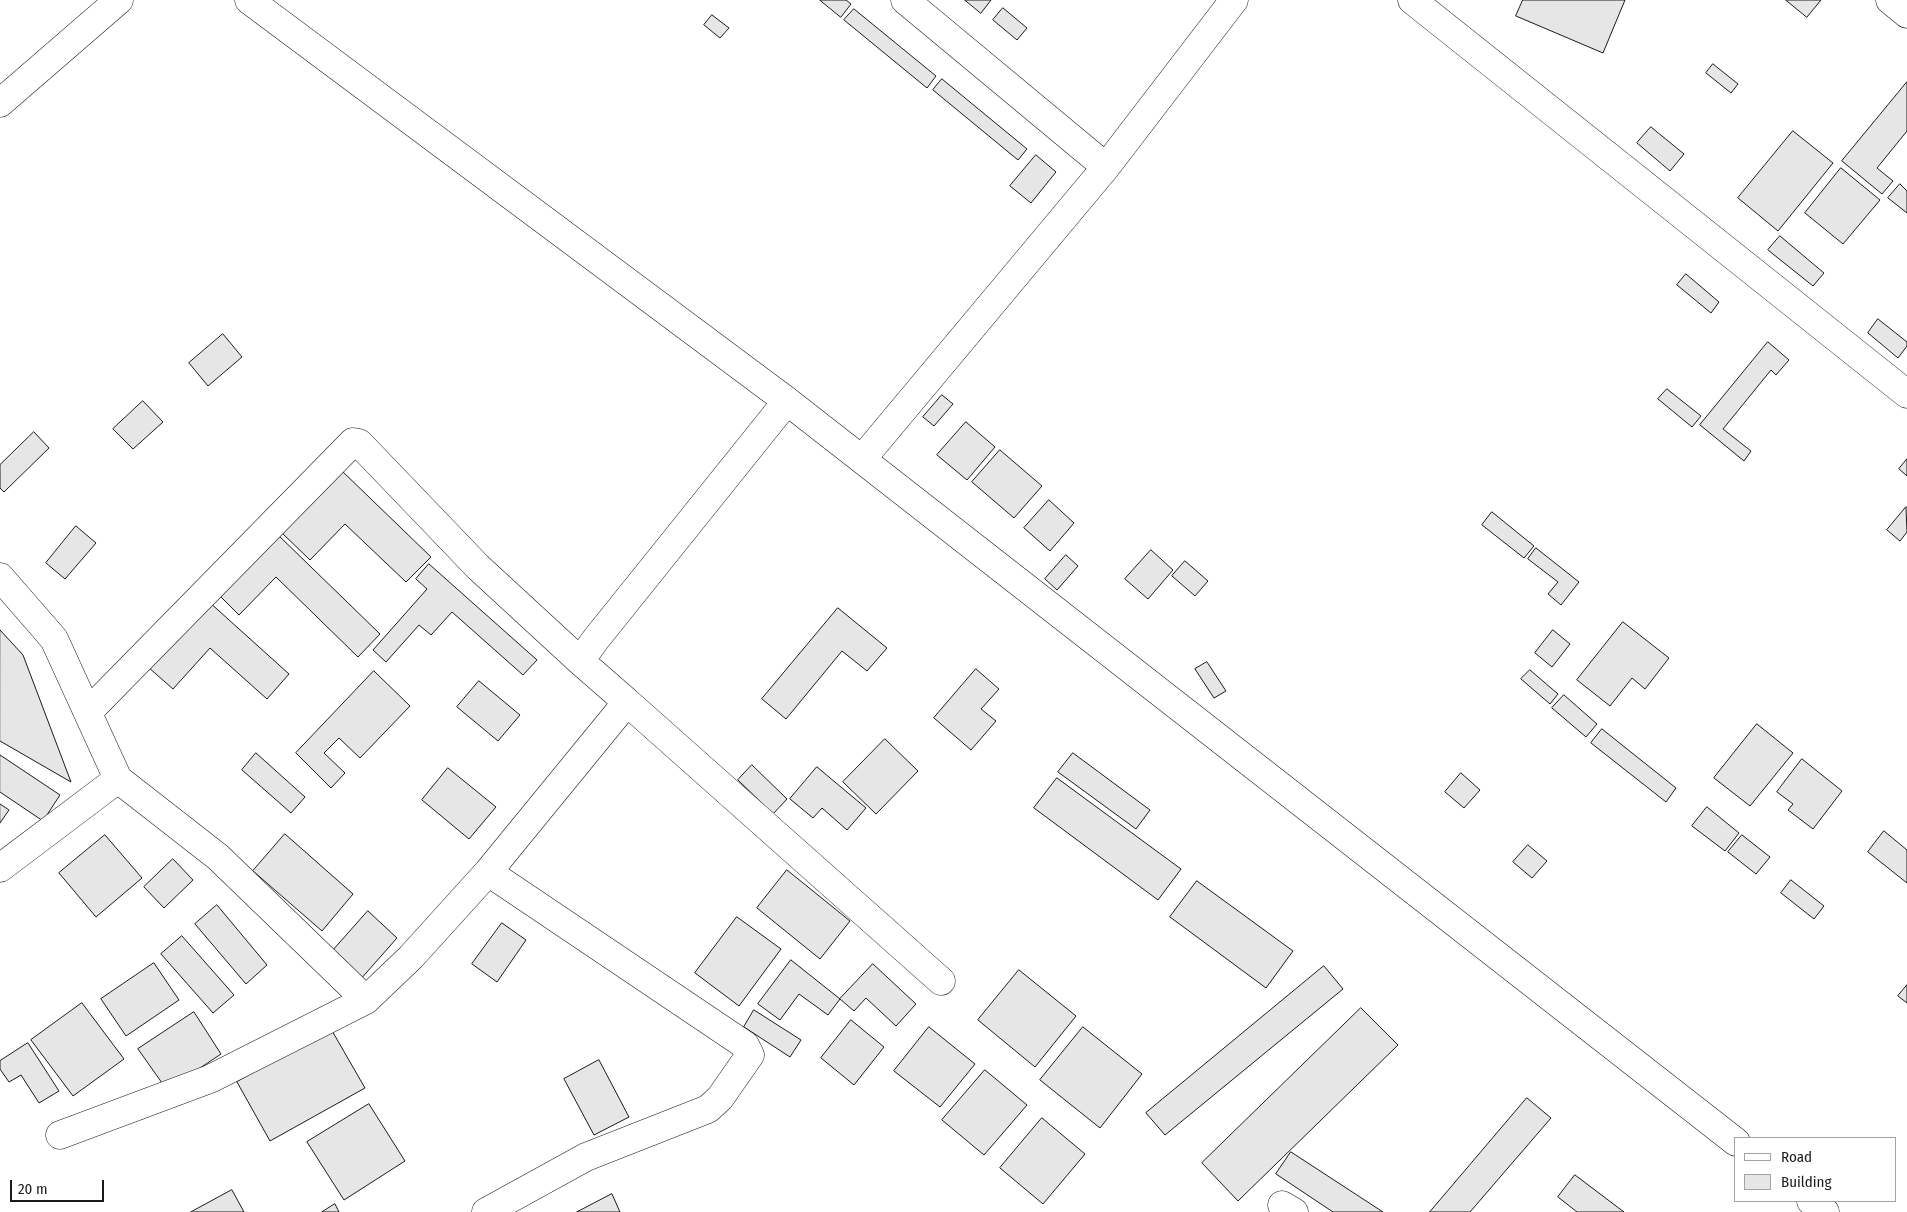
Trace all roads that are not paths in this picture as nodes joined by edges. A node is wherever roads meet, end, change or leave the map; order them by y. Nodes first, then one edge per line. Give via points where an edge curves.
1 (119, 0) edge
2 (249, 0) edge
3 (905, 0) edge
4 (1234, 0) edge
5 (1890, 0) edge
6 (1419, 2) edge
7 (1907, 14) edge
8 (0, 103) edge
9 (1106, 166) junction
10 (1907, 394) edge
11 (787, 401) junction
12 (862, 459) junction
13 (0, 577) edge
14 (580, 661) junction
15 (627, 702) junction
16 (88, 712) junction
17 (118, 779) junction
18 (0, 868) edge
19 (488, 872) junction
20 (941, 981) dead end
21 (366, 1000) junction
22 (60, 1135) dead end
23 (1734, 1140) edge
24 (1812, 1202) edge
25 (486, 1212) edge
26 (1826, 1212) edge

1 - 8 street
2 - 11 street
3 - 9 street
4 - 9 street
5 - 7 street
6 - 10 street
9 - 12 street
11 - 12 street
11 - 14 street
12 - 23 street
13 - 16 street via 54,639
14 - 15 street
14 - 16 street via 478,567 360,443 353,442
15 - 19 street
15 - 20 street
16 - 17 street
17 - 18 street
17 - 21 street via 218,857
19 - 21 street via 411,957
19 - 25 street via 745,1045 750,1054 720,1098 708,1109 586,1158
21 - 22 street via 210,1079
24 - 26 street

